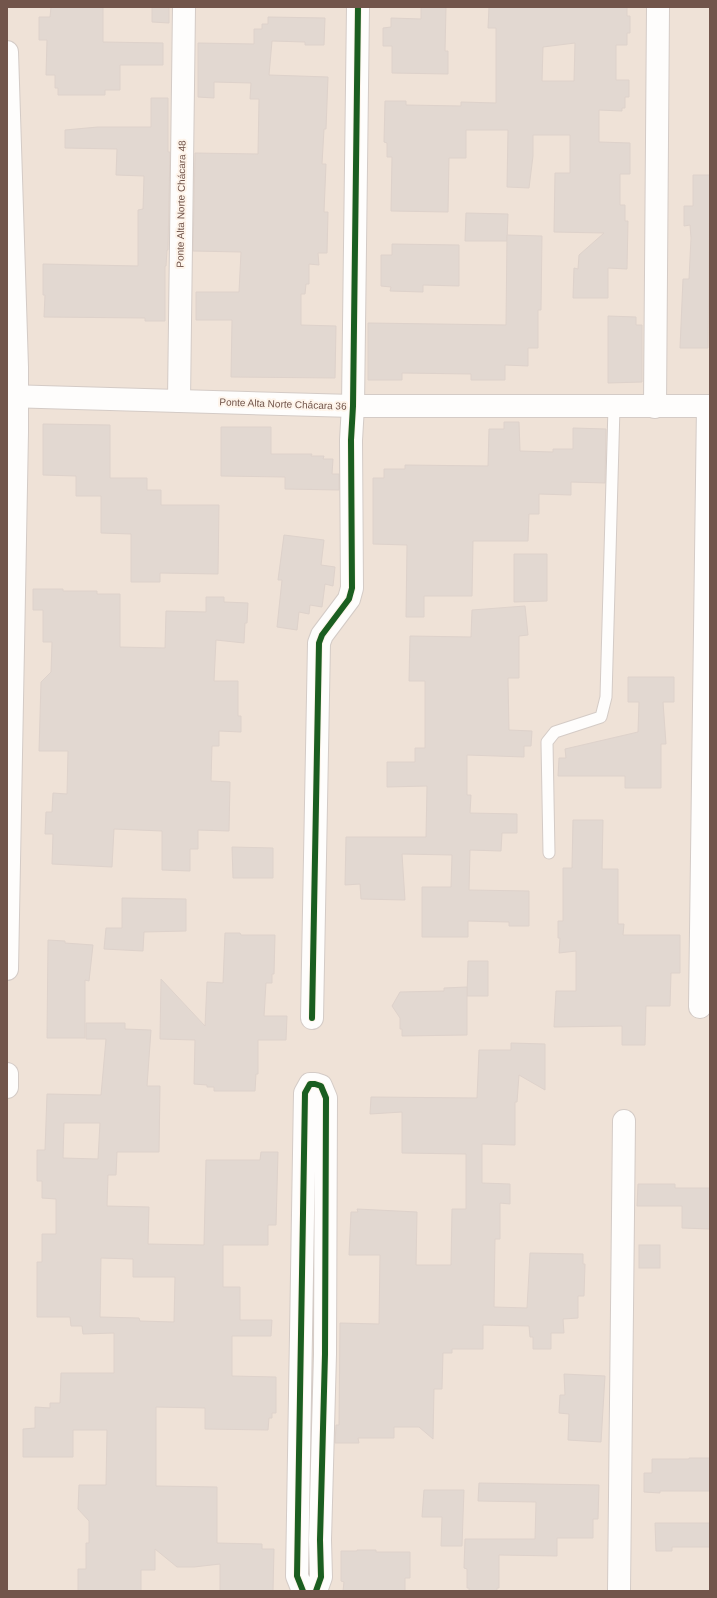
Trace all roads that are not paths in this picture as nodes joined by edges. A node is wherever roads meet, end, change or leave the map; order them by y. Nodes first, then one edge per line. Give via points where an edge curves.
1 (184, 7) edge
2 (358, 7) edge
3 (658, 7) edge
4 (7, 52) edge
5 (12, 396) edge
6 (179, 401) junction
7 (353, 406) junction
8 (709, 406) edge
9 (614, 407) junction
10 (655, 407) junction
11 (549, 853) dead end
12 (7, 969) edge
13 (700, 1007) dead end
14 (312, 1018) dead end
15 (7, 1074) edge
16 (7, 1087) edge
17 (624, 1121) dead end
18 (300, 1393) junction
19 (324, 1394) junction
20 (304, 1591) edge
21 (316, 1591) edge
22 (618, 1591) edge

1 - 6 street, Ponte Alta Norte Chácara 48
2 - 7 street
3 - 10 street
4 - 5 street via 17,360
5 - 6 street, Ponte Alta Norte Chácara 36
5 - 12 street via 18,432
6 - 7 street, Ponte Alta Norte Chácara 36
7 - 9 street, Ponte Alta Norte Chácara 36
7 - 14 street via 352,588 349,599 322,635 319,643
8 - 10 street, Ponte Alta Norte Chácara 36
8 - 13 street
9 - 10 street, Ponte Alta Norte Chácara 36
9 - 11 lane via 606,697 601,717 555,732 547,742
15 - 16 street
17 - 22 street
18 - 19 street
18 - 19 street via 305,1093 310,1084 315,1084 321,1086 326,1098
18 - 20 street via 297,1576
19 - 21 street via 321,1577

